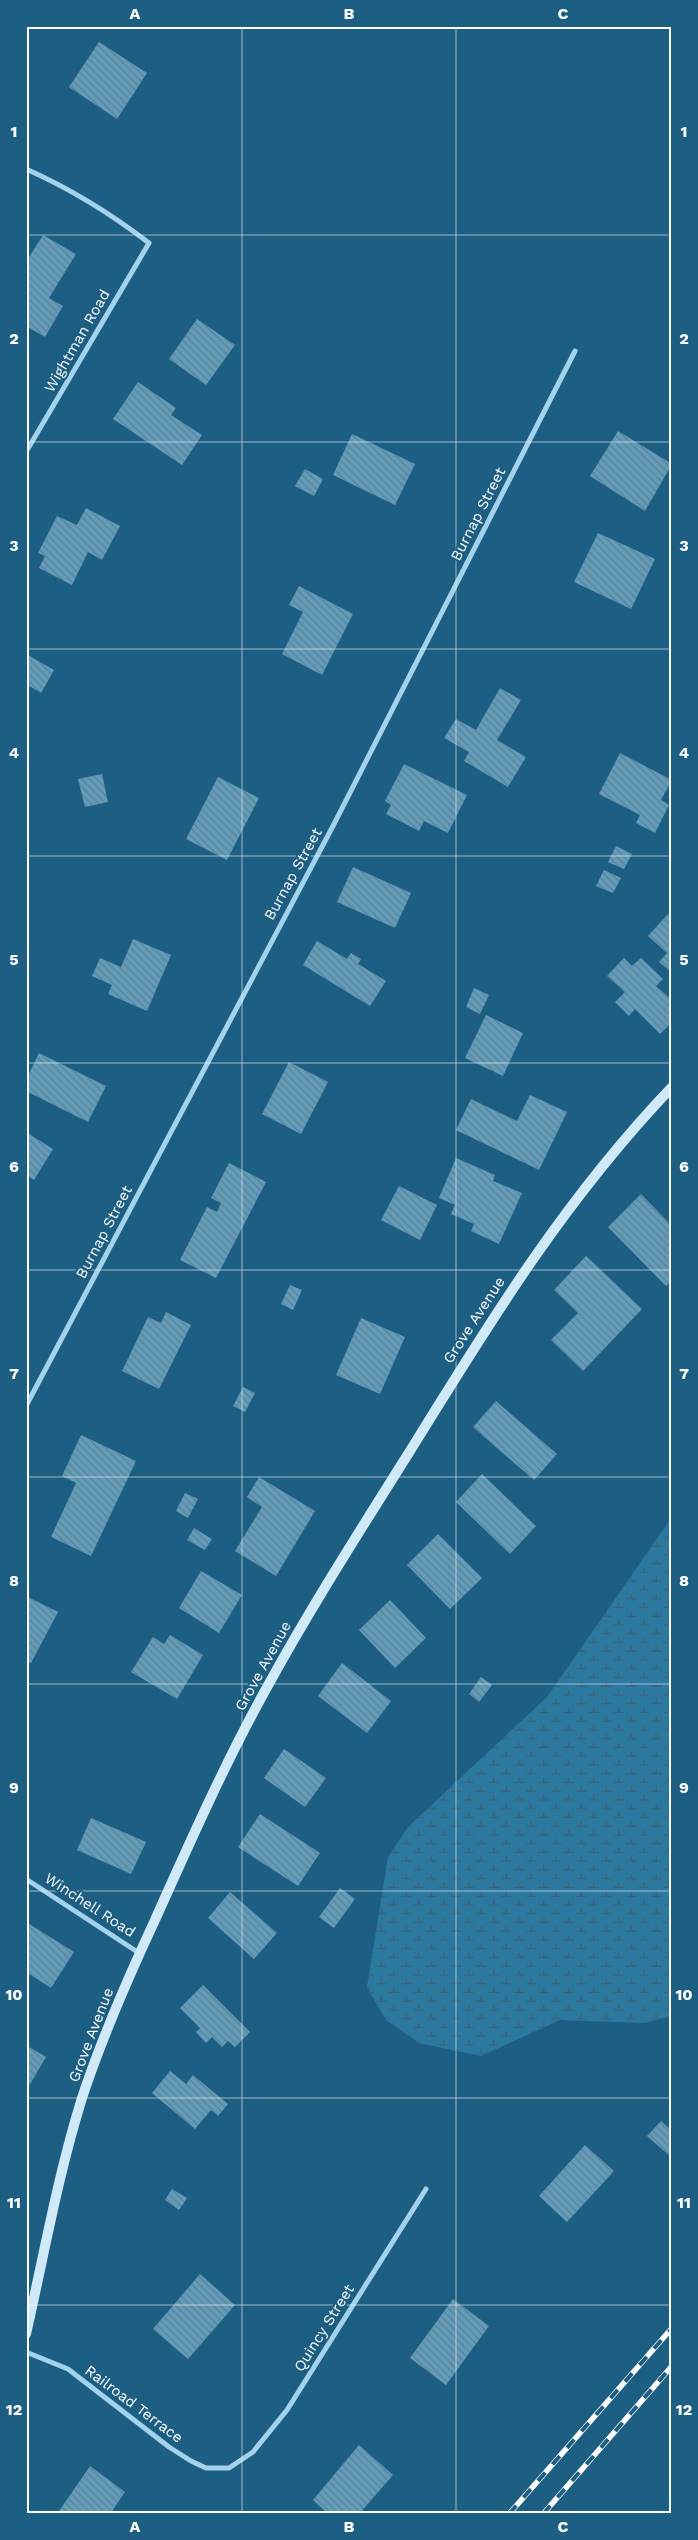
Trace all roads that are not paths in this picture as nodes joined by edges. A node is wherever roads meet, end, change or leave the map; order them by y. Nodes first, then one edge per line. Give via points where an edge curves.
1 (26, 168) edge
2 (575, 351) dead end
3 (26, 452) edge
4 (672, 1087) edge
5 (26, 1406) edge
6 (26, 1879) edge
7 (139, 1953) junction
8 (426, 2189) dead end
9 (26, 2334) edge
10 (26, 2352) edge
11 (229, 2468) joint

1 - 3 street, Wightman Road via 84,196 149,243
2 - 5 street, Burnap Street via 333,826
4 - 7 street, Grove Avenue via 601,1166 550,1233 498,1309 334,1573 241,1736
6 - 7 street, Winchell Road
7 - 9 street, Grove Avenue via 82,2100 50,2222
8 - 11 street, Quincy Street via 287,2410 253,2452
10 - 11 street, Railroad Terrace via 68,2369 191,2461 206,2468

